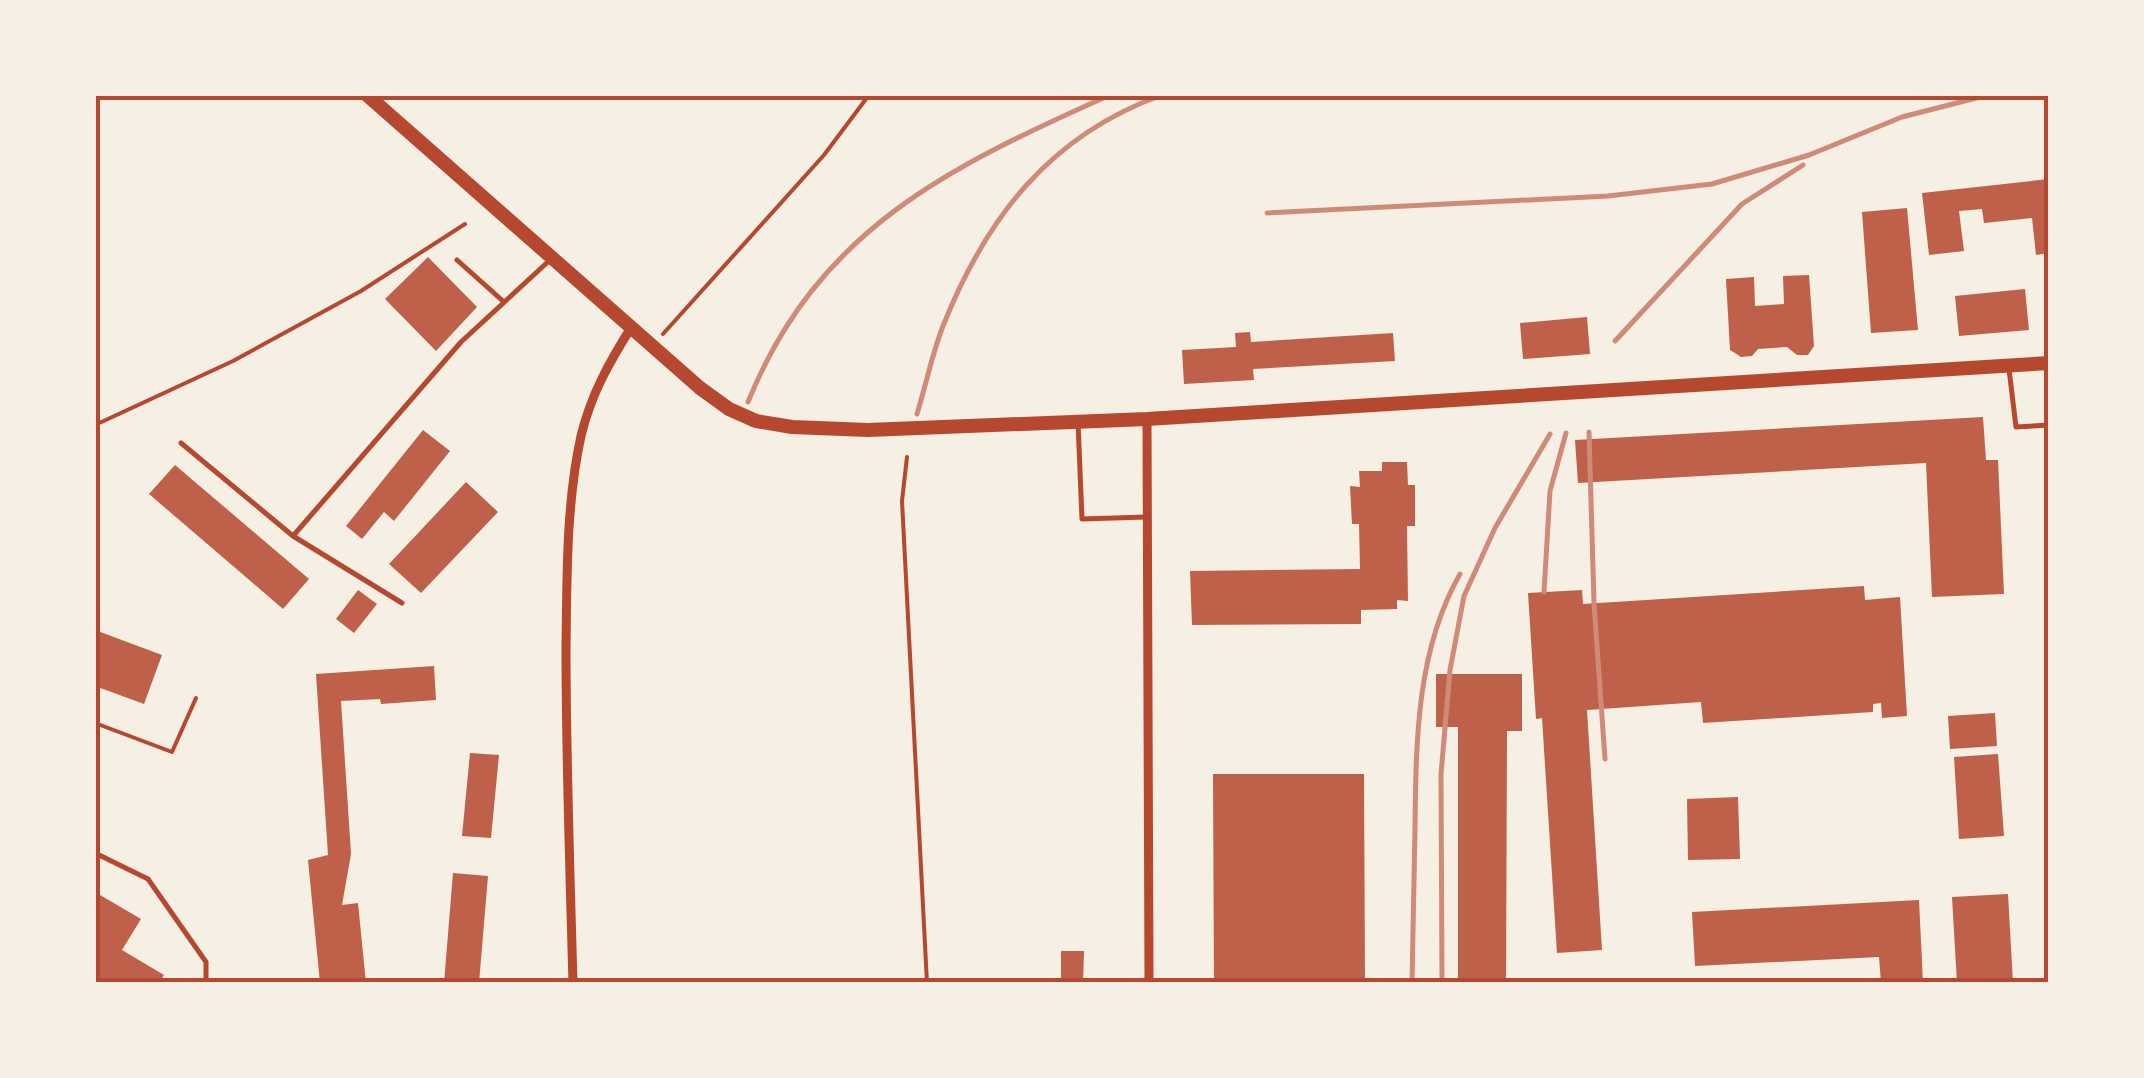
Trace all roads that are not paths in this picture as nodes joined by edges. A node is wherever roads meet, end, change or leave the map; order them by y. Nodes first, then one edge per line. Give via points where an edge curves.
1 (367, 95) edge
2 (553, 256) junction
3 (457, 260) dead end
4 (504, 302) junction
5 (632, 326) junction
6 (2049, 363) edge
7 (2009, 366) junction
8 (1147, 419) junction
9 (1078, 422) junction
10 (2049, 425) edge
11 (181, 443) dead end
12 (1146, 517) junction
13 (293, 536) junction
14 (402, 603) dead end
15 (95, 852) edge
16 (206, 983) edge
17 (573, 983) edge
18 (1149, 983) edge

1 - 2 main road
2 - 4 lane
2 - 5 main road
3 - 4 lane
4 - 13 lane via 461,342
5 - 9 main road via 729,409 774,424 868,430
5 - 17 street via 600,376 582,436 567,572
6 - 7 main road
7 - 8 main road
7 - 10 lane via 2016,427
8 - 9 main road
8 - 12 street
9 - 12 lane via 1082,519
11 - 13 lane
12 - 18 street
13 - 14 lane
15 - 16 lane via 148,880 206,962

